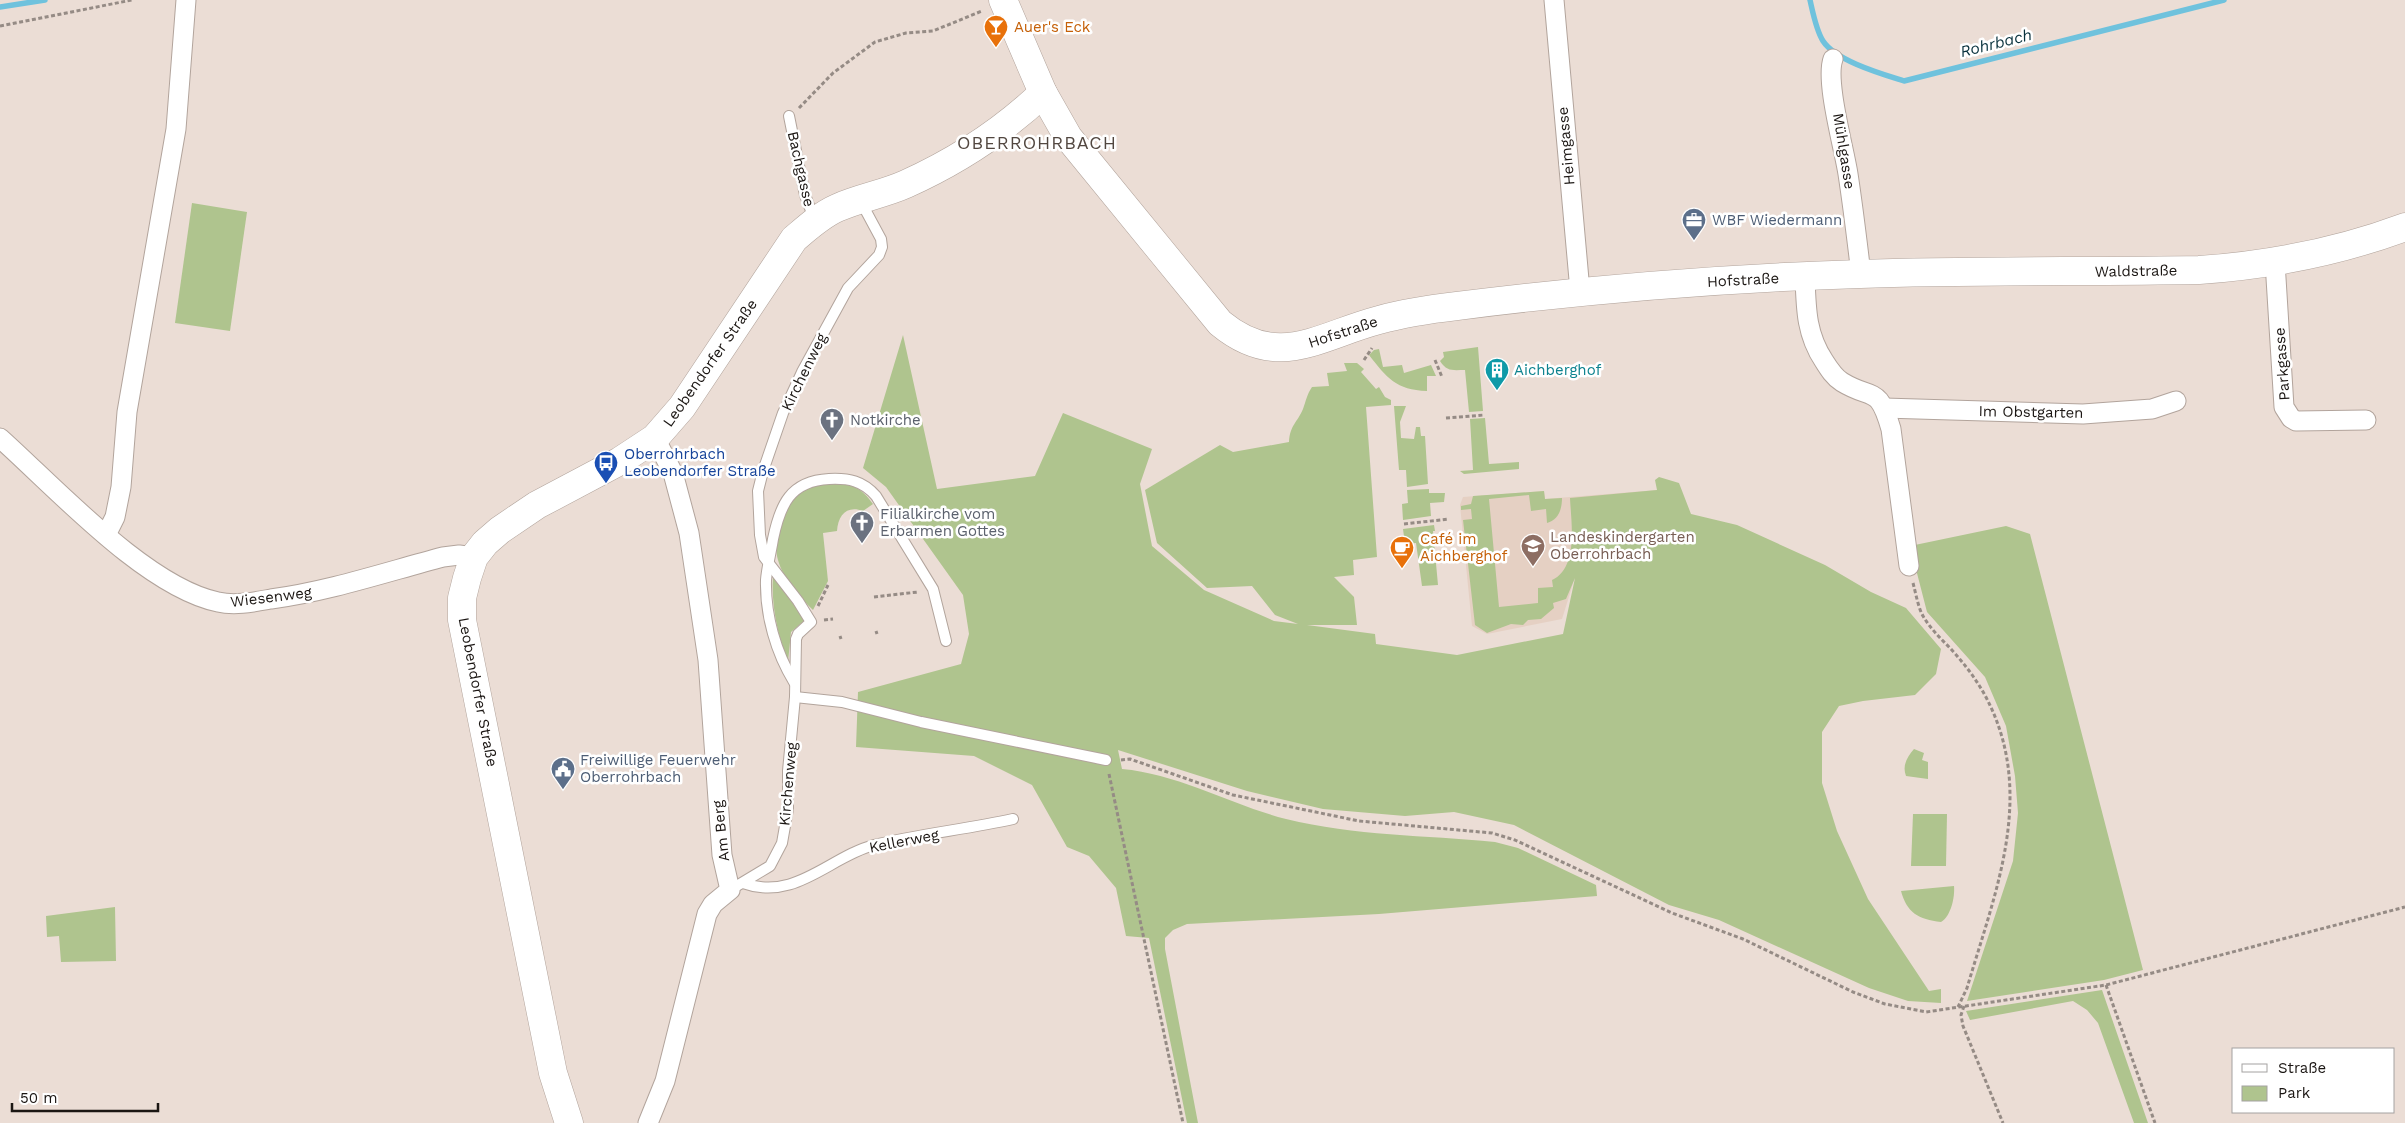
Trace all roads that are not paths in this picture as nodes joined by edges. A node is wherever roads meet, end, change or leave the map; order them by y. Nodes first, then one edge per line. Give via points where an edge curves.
1 (186, 0) edge
2 (1554, 0) edge
3 (1004, 4) edge
4 (1833, 59) dead end
5 (1044, 94) junction
6 (789, 116) road end
7 (859, 199) junction
8 (815, 221) junction
9 (2405, 226) edge
10 (2275, 262) junction
11 (1861, 274) junction
12 (1805, 276) junction
13 (1580, 291) junction
14 (2176, 401) dead end
15 (1884, 408) junction
16 (2366, 420) dead end
17 (0, 438) edge
18 (656, 438) junction
19 (106, 535) junction
20 (474, 557) junction
21 (769, 563) junction
22 (1909, 566) road end
23 (946, 641) dead end
24 (794, 683) junction
25 (795, 696) junction
26 (1106, 760) road end
27 (1014, 819) dead end
28 (736, 886) junction
29 (569, 1123) edge
30 (648, 1123) edge

1 - 19 street via 176,129 127,412 121,488 115,517
2 - 13 street, Heimgasse
3 - 5 main road, Hofstraße
4 - 11 street, Mühlgasse via 1832,86 1848,173
5 - 7 main road, Leobendorfer Straße via 1008,124 961,154 906,184
5 - 13 main road, Hofstraße via 1081,155 1192,290 1220,323 1253,343 1272,347 1302,345 1406,313
6 - 8 lane, Bachgasse via 805,195
7 - 8 main road, Leobendorfer Straße
7 - 21 lane, Kirchenweg via 881,239 882,247 872,264 855,279 839,301 783,413 758,491 762,549
8 - 18 main road, Leobendorfer Straße via 794,239 682,407
9 - 10 main road, Waldstraße via 2344,248
10 - 11 main road, Waldstraße via 2199,270
10 - 16 street, Parkgasse via 2287,413 2296,421
11 - 12 main road, Hofstraße
12 - 13 main road, Hofstraße
12 - 15 street via 1807,324 1822,358 1841,381 1875,395
14 - 15 street, Im Obstgarten via 2152,409 2083,414
15 - 22 street via 1891,429
17 - 19 street, Wiesenweg
18 - 20 main road, Leobendorfer Straße via 620,462 517,518 485,543
18 - 28 street, Am Berg via 673,473 689,533 708,660 722,855
19 - 20 street, Wiesenweg via 171,583 219,602 295,596 443,556
20 - 29 main road, Leobendorfer Straße via 462,598 462,620 553,1073
21 - 23 lane, Kirchenweg via 778,516 786,498 806,484 824,479 844,478 862,483 876,496 933,589
21 - 24 lane, Kirchenweg via 766,581 772,626 781,658
21 - 24 lane, Kirchenweg via 811,622 796,639
24 - 25 lane, Kirchenweg
25 - 26 lane via 842,702 921,722
25 - 28 lane, Kirchenweg via 788,809 782,843 770,866
27 - 28 lane, Kellerweg via 873,846 794,883 764,888
28 - 30 street via 713,904 707,914 665,1081

